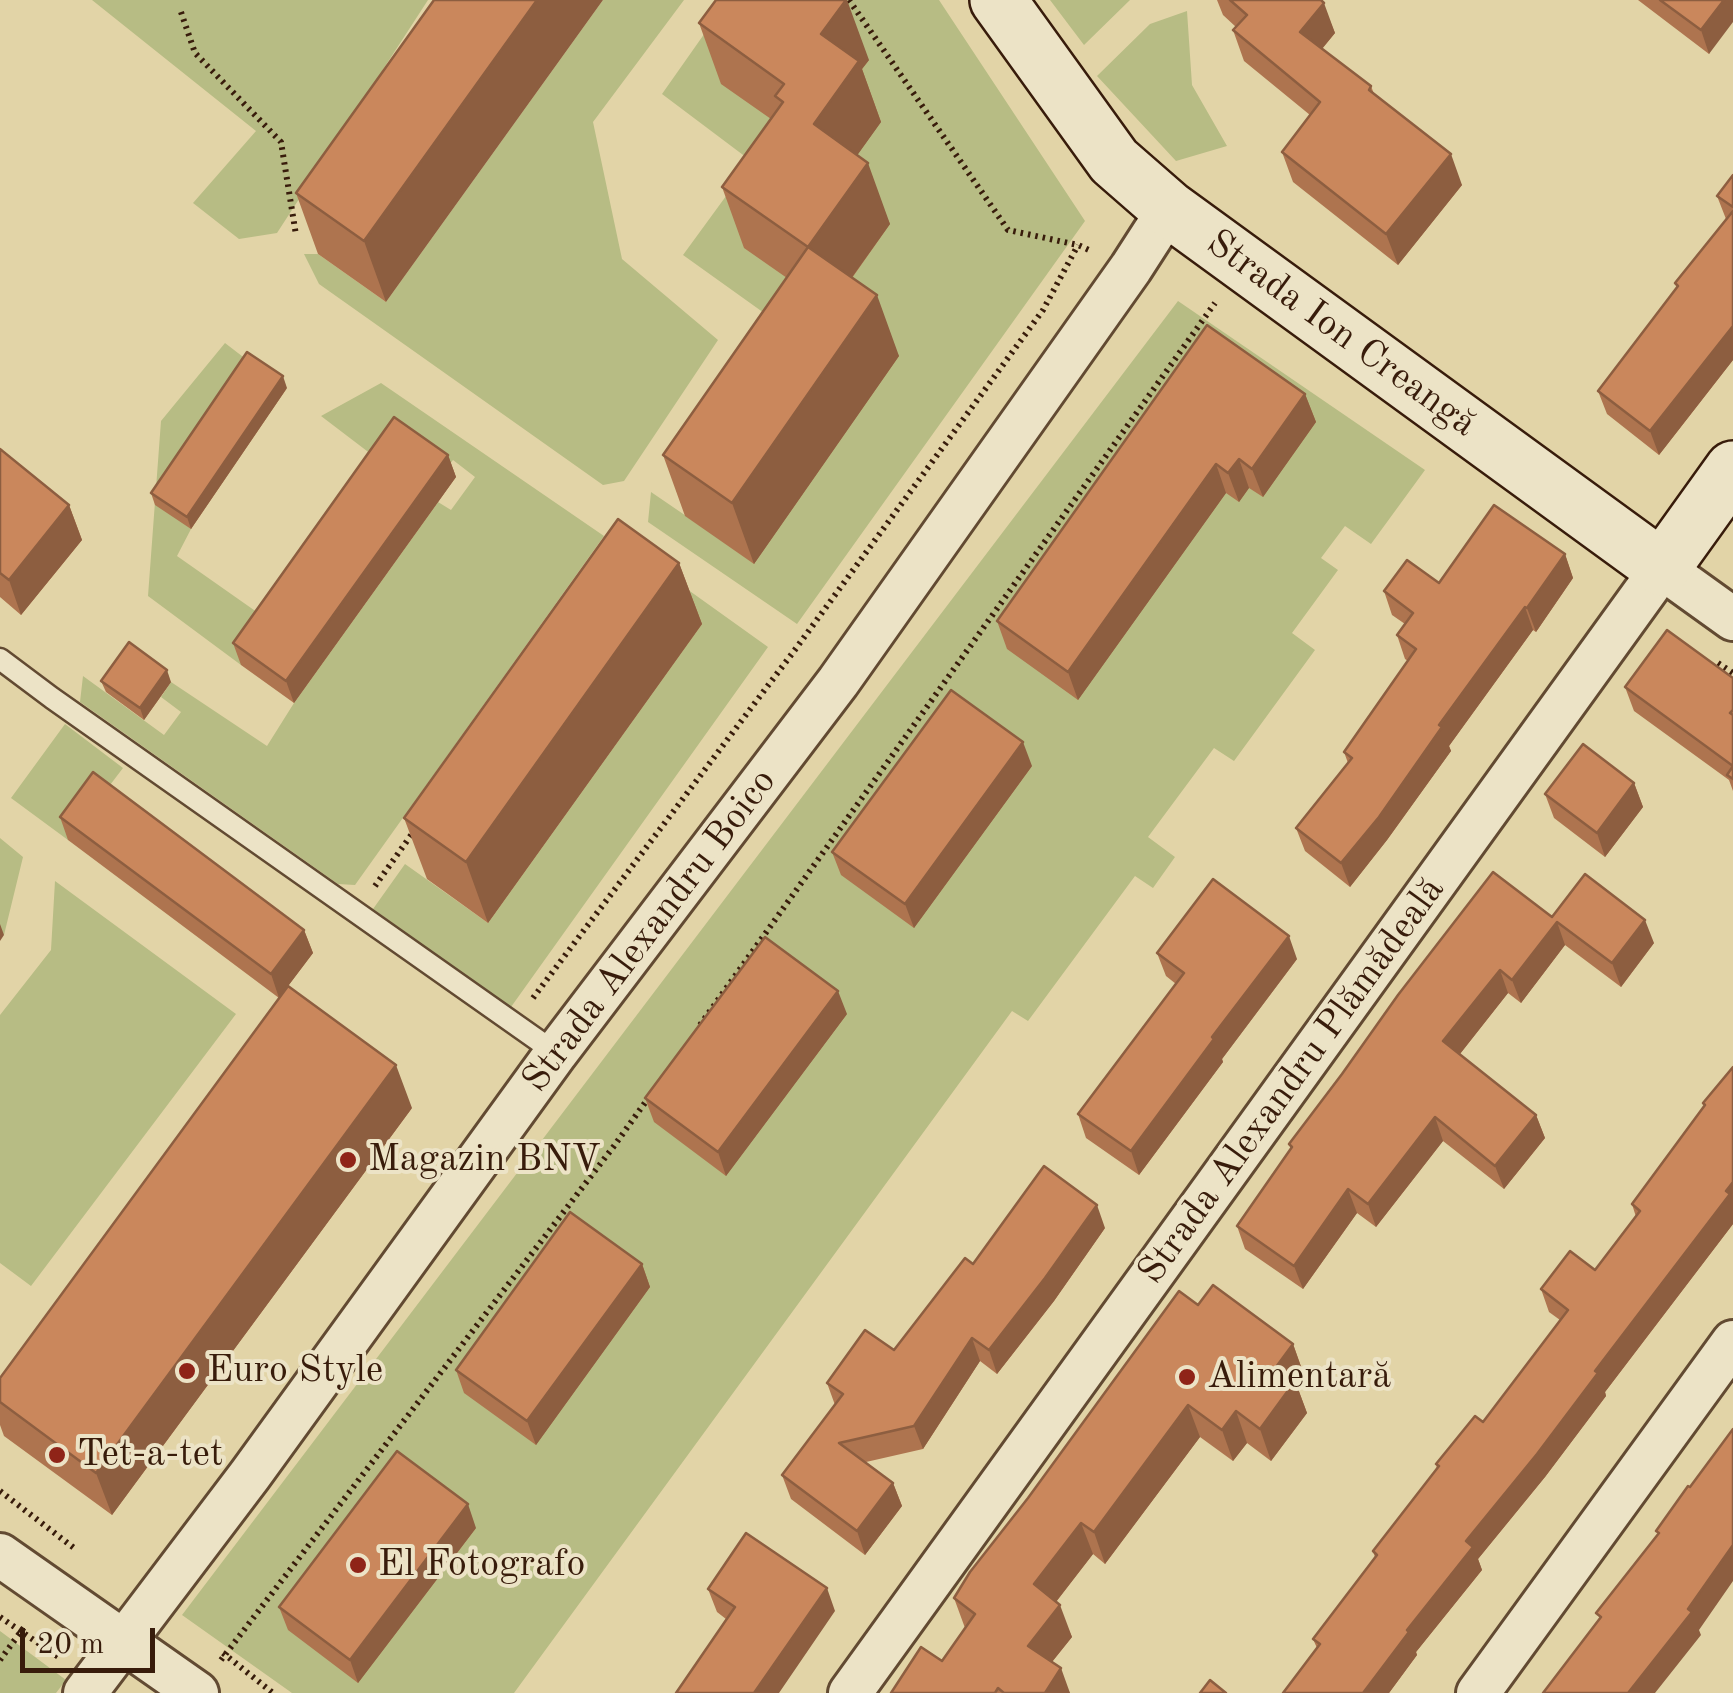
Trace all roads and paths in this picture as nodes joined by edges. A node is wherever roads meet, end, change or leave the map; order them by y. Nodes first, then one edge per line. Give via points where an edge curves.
1 (849, 0) edge
2 (998, 0) edge
3 (181, 12) dead end
4 (1170, 210) junction
5 (1008, 230) dead end
6 (296, 235) dead end
7 (1078, 245) dead end
8 (1245, 265) junction
9 (1733, 469) edge
10 (1662, 568) junction
11 (1733, 619) edge
12 (0, 659) edge
13 (424, 817) edge
14 (357, 912) junction
15 (515, 1023) junction
16 (694, 1034) edge
17 (556, 1053) junction
18 (660, 1082) edge
19 (1733, 1342) edge
20 (0, 1491) edge
21 (77, 1551) dead end
22 (0, 1554) edge
23 (0, 1617) edge
24 (21, 1631) junction
25 (124, 1642) junction
26 (60, 1658) dead end
27 (0, 1660) edge
28 (85, 1693) edge
29 (197, 1693) edge
30 (273, 1693) edge
31 (850, 1693) edge
32 (1478, 1693) edge

1 - 5 path
2 - 4 street, Strada Ion Creangă via 1114,161
3 - 6 path via 195,53 281,142
4 - 8 street, Strada Ion Creangă
4 - 17 street, Strada Alexandru Boico via 838,682
7 - 15 path via 1043,310
8 - 10 street, Strada Ion Creangă
8 - 16 path
9 - 10 street, Strada Alexandru Plămădeală
10 - 11 street, Strada Ion Creangă
10 - 31 street, Strada Alexandru Plămădeală
12 - 14 lane
13 - 14 path
14 - 15 lane
15 - 17 lane
17 - 25 street, Strada Alexandru Boico
18 - 30 path via 226,1655
19 - 32 street
20 - 21 path
22 - 25 street
23 - 24 path
24 - 26 path
24 - 27 path
25 - 28 street, Strada Alexandru Boico
25 - 29 street

